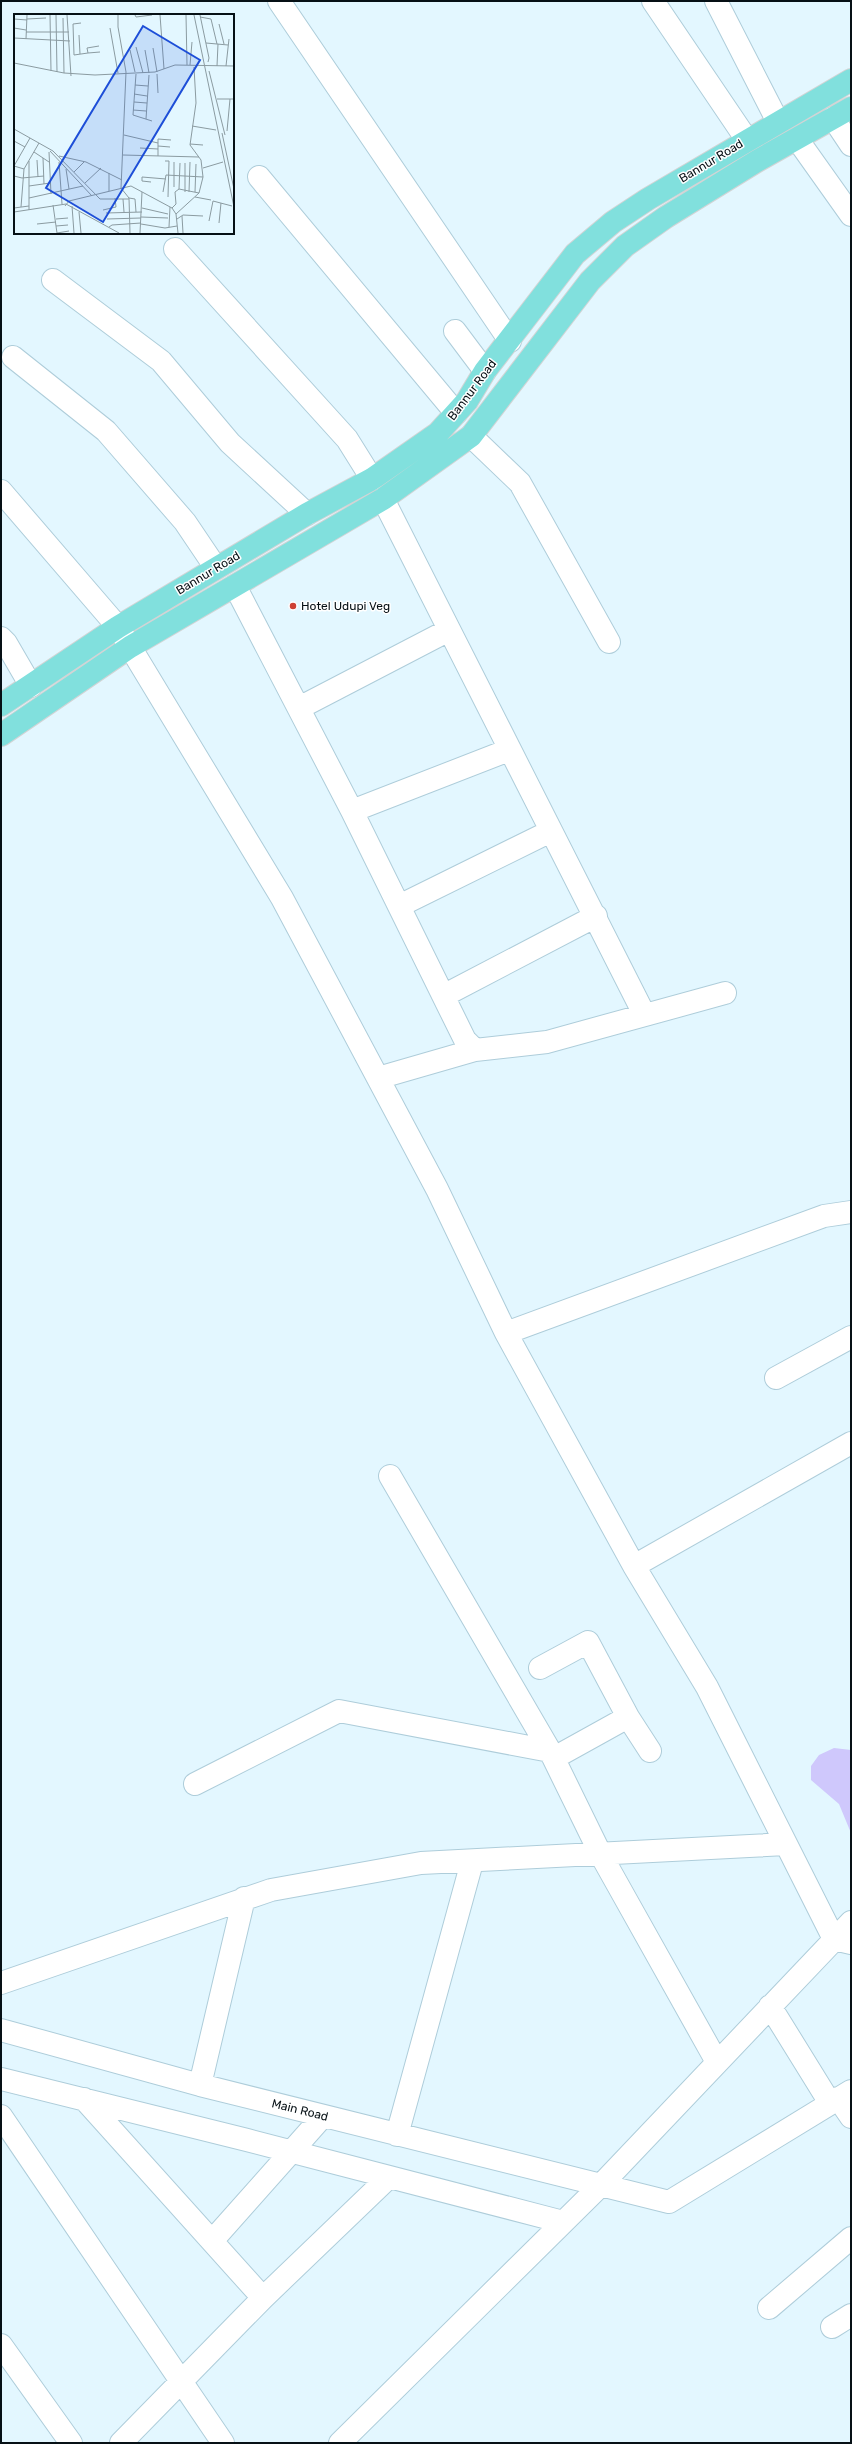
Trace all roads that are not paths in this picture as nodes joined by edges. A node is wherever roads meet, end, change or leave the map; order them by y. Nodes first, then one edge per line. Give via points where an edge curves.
1 (279, 1) edge
2 (653, 1) edge
3 (716, 1) edge
4 (851, 80) edge
5 (842, 113) edge
6 (778, 122) junction
7 (797, 139) junction
8 (747, 140) junction
9 (851, 145) edge
10 (259, 177) dead end
11 (851, 215) edge
12 (175, 249) dead end
13 (53, 280) dead end
14 (455, 331) dead end
15 (510, 341) junction
16 (13, 357) dead end
17 (485, 371) junction
18 (456, 413) junction
19 (472, 436) junction
20 (372, 479) junction
21 (1, 491) edge
22 (383, 499) junction
23 (307, 514) junction
24 (216, 568) junction
25 (235, 586) junction
26 (118, 627) junction
27 (449, 630) junction
28 (1, 638) edge
29 (609, 642) dead end
30 (130, 647) junction
31 (31, 686) junction
32 (1, 706) edge
33 (299, 708) junction
34 (1, 735) edge
35 (509, 750) junction
36 (352, 811) junction
37 (552, 831) junction
38 (399, 906) junction
39 (596, 916) junction
40 (725, 993) dead end
41 (445, 995) junction
42 (644, 1014) junction
43 (475, 1050) junction
44 (378, 1078) junction
45 (851, 1212) edge
46 (506, 1333) junction
47 (851, 1337) edge
48 (776, 1378) dead end
49 (851, 1443) edge
50 (390, 1476) dead end
51 (634, 1566) junction
52 (540, 1668) dead end
53 (628, 1716) junction
54 (650, 1751) dead end
55 (552, 1754) junction
56 (195, 1784) dead end
57 (786, 1844) junction
58 (601, 1855) junction
59 (472, 1862) junction
60 (244, 1898) junction
61 (851, 1922) edge
62 (842, 1941) edge
63 (1, 1983) edge
64 (770, 2006) junction
65 (1, 2030) edge
66 (717, 2062) junction
67 (1, 2079) edge
68 (200, 2086) junction
69 (840, 2097) edge
70 (84, 2099) junction
71 (1, 2116) edge
72 (323, 2116) junction
73 (851, 2117) edge
74 (397, 2135) junction
75 (293, 2152) junction
76 (389, 2177) junction
77 (600, 2186) junction
78 (563, 2222) junction
79 (851, 2238) edge
80 (212, 2241) junction
81 (263, 2298) junction
82 (769, 2308) dead end
83 (851, 2315) edge
84 (832, 2327) dead end
85 (5, 2359) edge
86 (181, 2382) junction
87 (71, 2443) edge
88 (121, 2443) edge
89 (223, 2443) edge
90 (340, 2443) edge

1 - 15 street
2 - 8 street
3 - 6 street
4 - 6 main road, Bannur Road
5 - 7 main road
5 - 9 street
6 - 8 main road, Bannur Road
7 - 11 street
7 - 19 main road via 672,213 625,246 590,281
8 - 15 main road, Bannur Road via 613,222 575,254
10 - 18 street
12 - 20 street via 347,439
13 - 23 street via 161,361 230,443
14 - 17 street
15 - 17 main road, Bannur Road
16 - 24 street via 106,431 185,522
17 - 18 main road, Bannur Road via 467,401
18 - 20 main road, Bannur Road via 438,433
19 - 22 main road
19 - 29 street via 520,483
20 - 23 main road, Bannur Road
21 - 26 street
22 - 25 main road
22 - 27 street
23 - 24 main road, Bannur Road
24 - 26 main road, Bannur Road
25 - 30 main road
25 - 33 street
26 - 30 street
26 - 31 main road, Bannur Road
27 - 33 street
27 - 35 street
28 - 31 street
30 - 34 main road
30 - 44 street via 282,898
31 - 32 main road, Bannur Road
33 - 36 street
35 - 36 street
35 - 37 street
36 - 38 street
37 - 38 street
37 - 39 street
38 - 41 street
39 - 41 street
39 - 42 street
40 - 42 street
41 - 43 street via 465,1040
42 - 43 street via 547,1042
43 - 44 street
44 - 46 street via 437,1188
45 - 46 street via 824,1216
46 - 51 street
47 - 48 street
49 - 51 street
50 - 55 street
51 - 57 street via 707,1687
52 - 53 street via 588,1642
53 - 54 street
53 - 55 street
55 - 56 street via 339,1711
55 - 58 street
57 - 58 street
57 - 62 street
58 - 59 street
58 - 66 street
59 - 60 street via 421,1863 271,1890
59 - 74 street
60 - 63 street
60 - 68 street
61 - 62 street
62 - 64 street
64 - 66 street
64 - 69 street
65 - 68 street, Main Road
66 - 77 street
67 - 70 street
68 - 72 street, Main Road
69 - 73 street
69 - 77 street, Main Road via 669,2202
70 - 75 street
70 - 80 street
71 - 86 street
72 - 74 street, Main Road
72 - 75 street
74 - 77 street, Main Road
75 - 76 street
75 - 80 street
76 - 78 street
76 - 81 street
77 - 78 street
78 - 90 street
79 - 82 street
80 - 81 street
81 - 86 street
83 - 84 street
85 - 87 street
86 - 88 street
86 - 89 street

